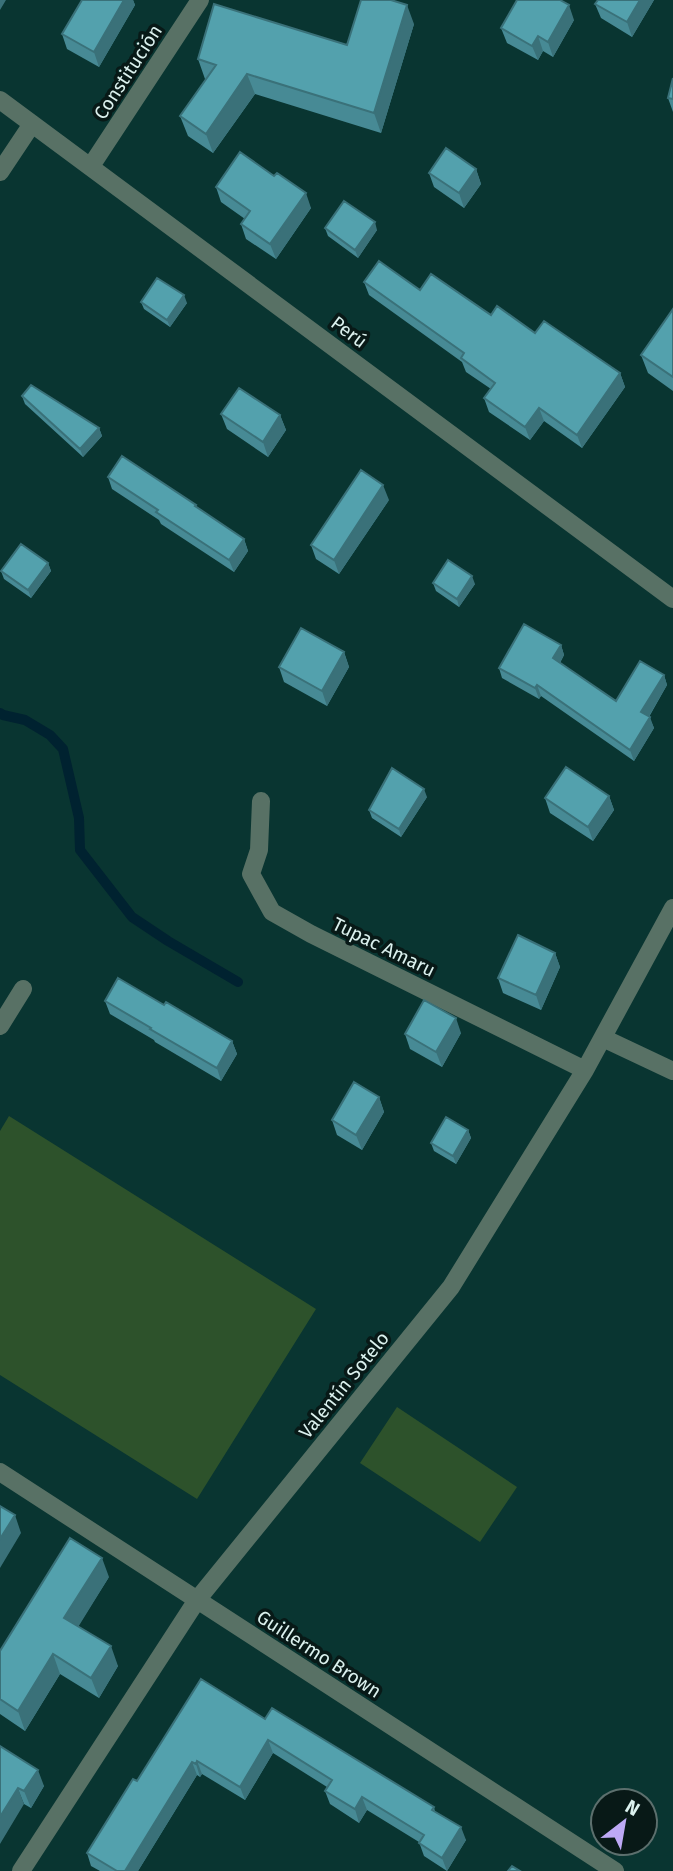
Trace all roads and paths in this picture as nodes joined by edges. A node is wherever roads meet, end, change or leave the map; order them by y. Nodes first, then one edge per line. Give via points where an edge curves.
1 (200, 0) edge
2 (0, 100) edge
3 (32, 124) junction
4 (91, 166) junction
5 (0, 172) edge
6 (673, 599) edge
7 (261, 801) dead end
8 (673, 908) edge
9 (23, 989) dead end
10 (0, 1026) edge
11 (603, 1038) junction
12 (585, 1070) junction
13 (673, 1072) edge
14 (0, 1472) edge
15 (197, 1600) junction
16 (595, 1865) edge
17 (20, 1871) edge
18 (615, 1871) edge

1 - 4 street, Constitución
2 - 3 street, Perú
3 - 4 street, Perú
3 - 5 street
4 - 6 street, Perú
7 - 12 street, Tupac Amaru via 259,850 251,874 272,912
8 - 11 street, Valentín Sotelo
9 - 10 street
11 - 12 street, Valentín Sotelo
11 - 13 street
12 - 15 street, Valentín Sotelo via 451,1287
14 - 15 street, Guillermo Brown
15 - 16 street, Guillermo Brown
15 - 17 street, Valentín Sotelo
16 - 18 street, Guillermo Brown

